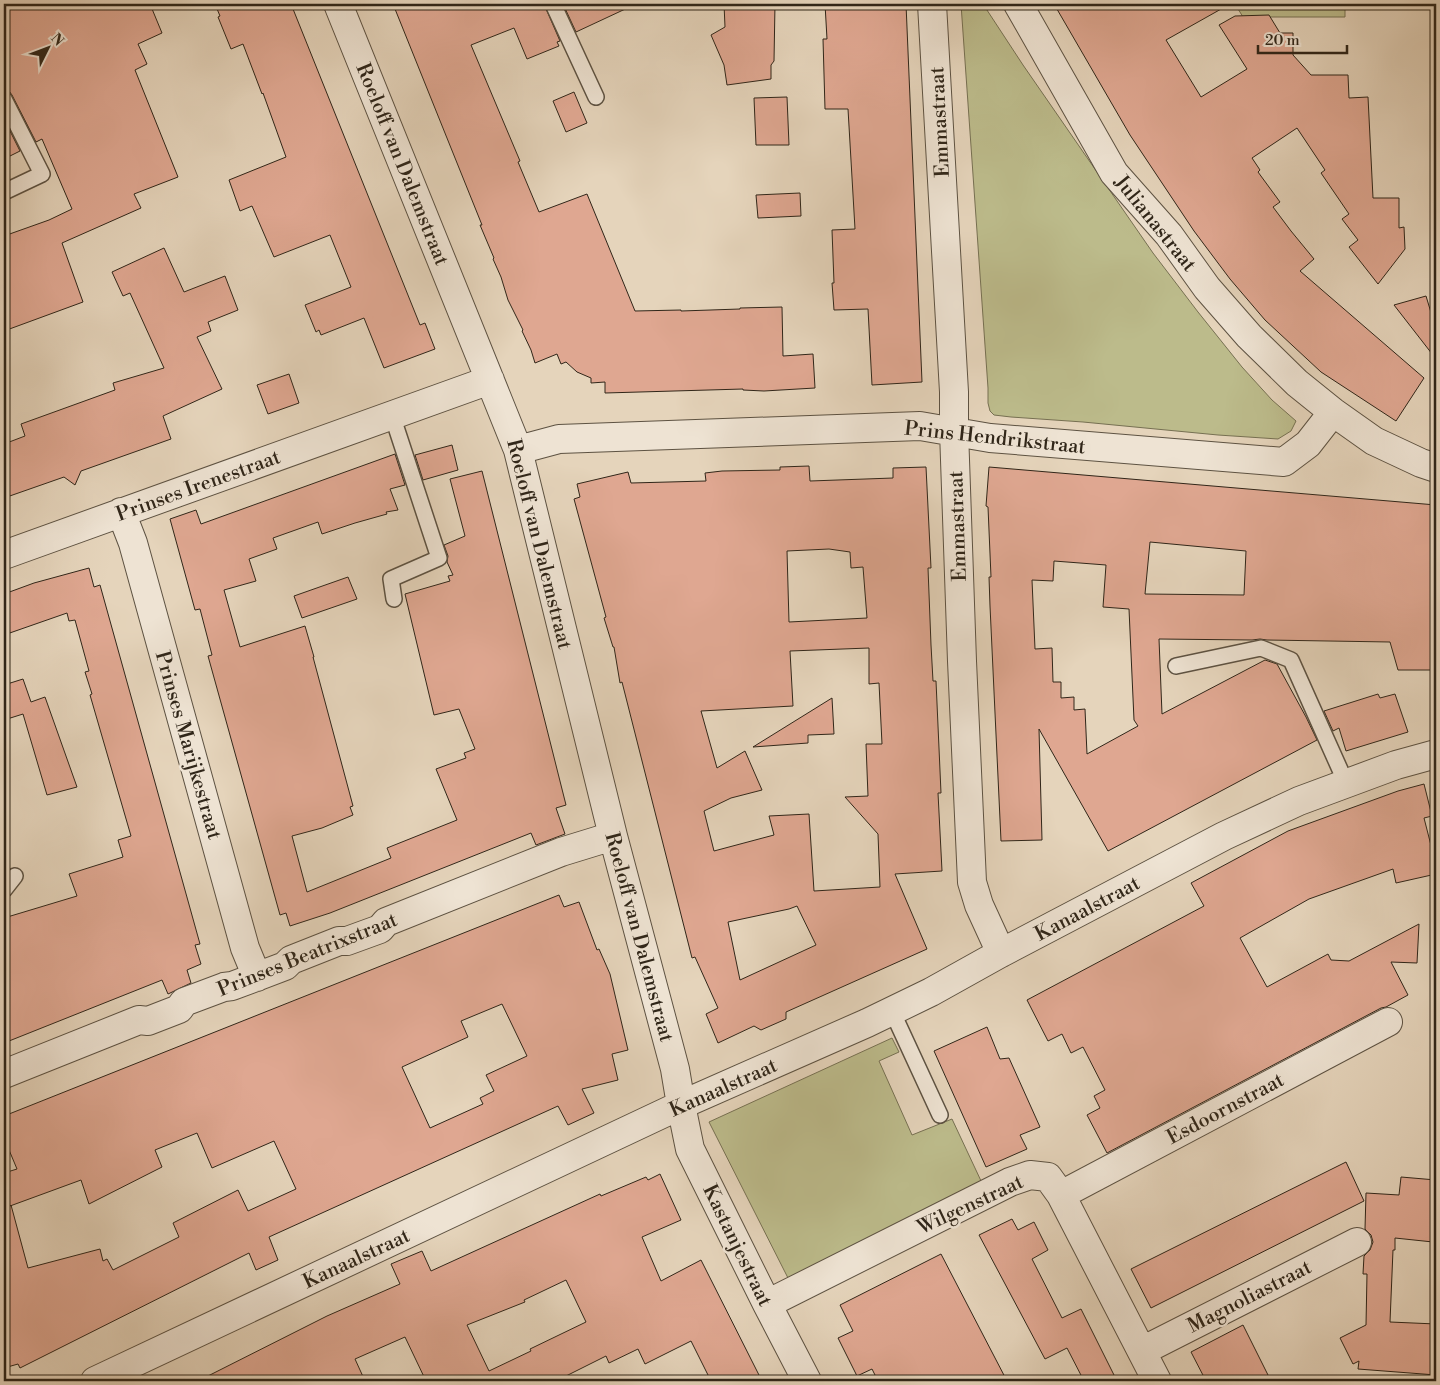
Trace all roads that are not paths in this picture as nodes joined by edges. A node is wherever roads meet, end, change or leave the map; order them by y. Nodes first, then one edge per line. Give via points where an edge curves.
1 (338, 4) edge
2 (553, 4) edge
3 (932, 4) edge
4 (1018, 4) edge
5 (596, 97) dead end
6 (4, 99) edge
7 (4, 192) edge
8 (490, 380) junction
9 (1333, 412) junction
10 (392, 415) junction
11 (954, 431) junction
12 (518, 450) junction
13 (1436, 468) edge
14 (121, 512) junction
15 (4, 554) edge
16 (394, 599) dead end
17 (1176, 666) dead end
18 (1436, 754) edge
19 (1346, 783) junction
20 (613, 836) junction
21 (15, 876) dead end
22 (4, 890) edge
23 (1001, 953) junction
24 (257, 977) junction
25 (892, 1011) junction
26 (1388, 1022) dead end
27 (4, 1074) edge
28 (681, 1104) junction
29 (940, 1115) dead end
30 (1061, 1195) junction
31 (1357, 1242) dead end
32 (767, 1304) junction
33 (1142, 1351) junction
34 (95, 1381) edge
35 (807, 1381) edge
36 (1157, 1381) edge

1 - 8 street, Roeloff van Dalemstraat
2 - 5 lane
3 - 11 street, Emmastraat
4 - 9 street, Julianastraat via 1114,174 1169,235 1207,288 1249,336
6 - 7 lane via 42,174
8 - 10 street, Prinses Irenestraat
8 - 12 street, Roeloff van Dalemstraat
9 - 11 street, Prins Hendrikstraat via 1308,444 1284,462 990,438
9 - 13 street via 1374,441
10 - 14 street, Prinses Irenestraat
10 - 16 lane via 439,558 391,579
11 - 12 street, Prins Hendrikstraat via 920,426 559,439
11 - 23 street, Emmastraat via 972,882
12 - 20 street, Roeloff van Dalemstraat
14 - 15 street, Prinses Irenestraat
14 - 24 street, Prinses Marijkestraat via 133,543 245,948
17 - 19 lane via 1261,648 1291,660
18 - 19 street, Kanaalstraat
19 - 23 street, Kanaalstraat via 1224,836
20 - 24 street, Prinses Beatrixstraat via 562,852 386,922 380,928 348,941 339,941 291,960 285,966
20 - 28 street, Roeloff van Dalemstraat via 675,1069
21 - 22 lane
23 - 25 street, Kanaalstraat
24 - 27 street, Prinses Beatrixstraat via 184,1002 179,1009 148,1021 139,1020
25 - 28 street, Kanaalstraat
25 - 29 lane
26 - 30 street, Esdoornstraat
28 - 32 street, Kastanjestraat via 690,1149
28 - 34 street, Kanaalstraat
30 - 32 street, Wilgenstraat via 1048,1177 1030,1175 1010,1182
30 - 33 street, Wilgenstraat
31 - 33 street, Magnoliastraat
32 - 35 street, Kastanjestraat
33 - 36 street, Wilgenstraat

